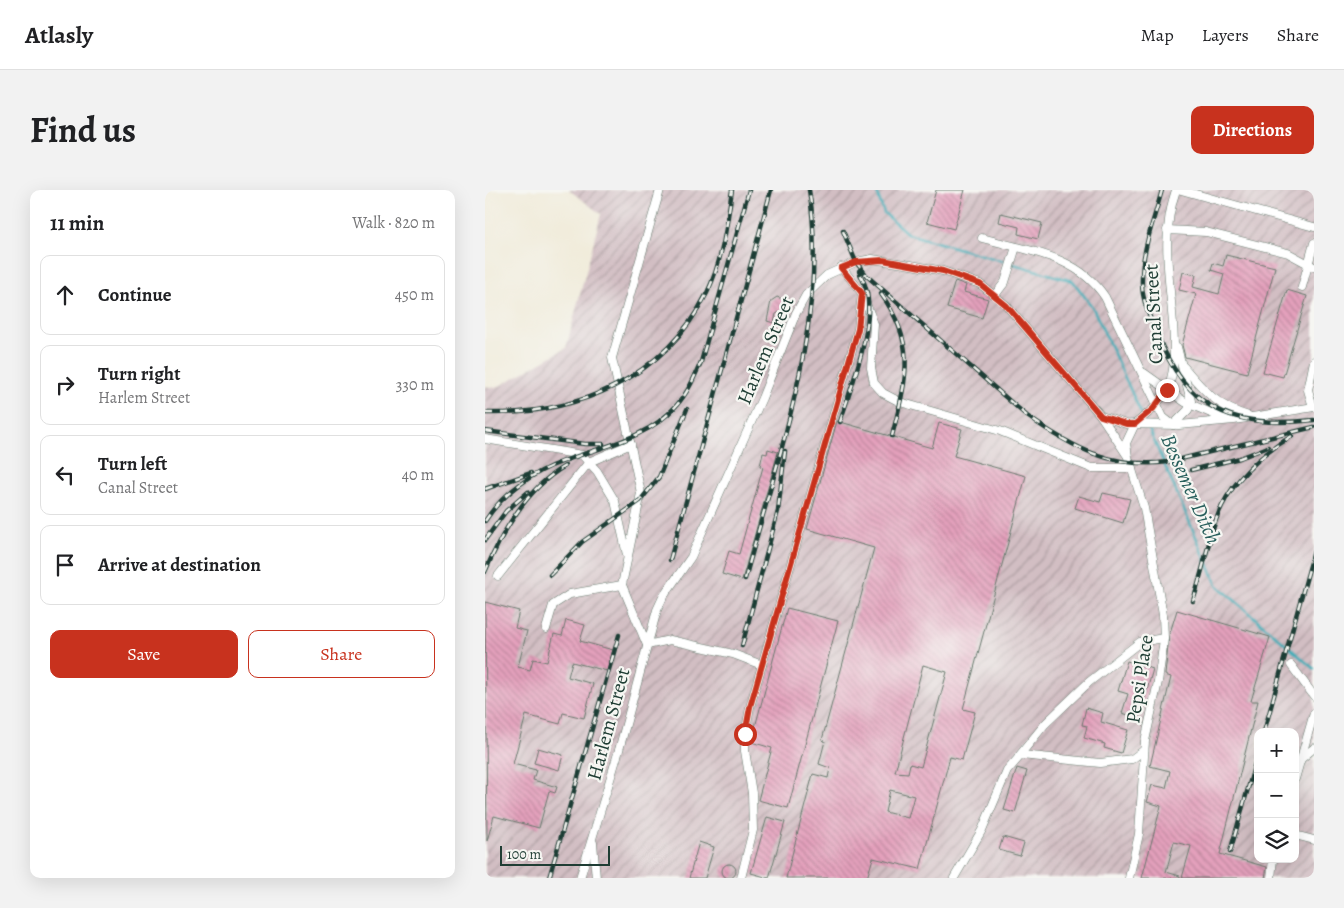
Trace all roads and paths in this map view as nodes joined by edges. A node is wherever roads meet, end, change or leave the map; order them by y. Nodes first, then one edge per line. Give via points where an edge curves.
1 (660, 190) edge
2 (1176, 190) edge
3 (1181, 190) edge
4 (1314, 227) edge
5 (1167, 230) junction
6 (983, 238) dead end
7 (1314, 243) edge
8 (1016, 247) junction
9 (1311, 265) edge
10 (841, 268) junction
11 (1302, 287) dead end
12 (862, 293) junction
13 (995, 295) junction
14 (1172, 330) junction
15 (1314, 362) edge
16 (1182, 365) junction
17 (1142, 371) junction
18 (1167, 390) junction
19 (1212, 399) junction
20 (1157, 404) junction
21 (1190, 404) junction
22 (1313, 407) edge
23 (1213, 415) junction
24 (1101, 416) junction
25 (1253, 417) junction
26 (1229, 420) junction
27 (1205, 423) junction
28 (1135, 424) junction
29 (1173, 425) junction
30 (485, 439) edge
31 (631, 444) junction
32 (1128, 457) junction
33 (589, 462) junction
34 (1132, 468) junction
35 (627, 558) junction
36 (498, 576) dead end
37 (622, 585) junction
38 (546, 629) dead end
39 (1164, 638) junction
40 (647, 645) junction
41 (762, 665) junction
42 (1291, 665) dead end
43 (1314, 696) edge
44 (1314, 713) edge
45 (1314, 748) edge
46 (1144, 750) junction
47 (1019, 756) junction
48 (1301, 759) junction
49 (1297, 773) edge
50 (593, 836) junction
51 (1299, 836) edge
52 (1314, 840) edge
53 (1273, 863) edge
54 (581, 878) edge
55 (596, 878) edge
56 (741, 878) edge
57 (954, 878) edge
58 (1129, 878) edge
59 (1271, 878) edge

1 - 31 lane via 612,358
2 - 5 lane, Canal Street
3 - 4 lane
5 - 9 lane via 1207,232 1287,253
5 - 14 lane, Canal Street
6 - 8 lane
7 - 9 lane
8 - 13 lane via 1009,274
8 - 17 lane via 1058,259 1095,282
9 - 11 lane
10 - 12 lane
10 - 13 lane, Harlem Street via 872,259 911,265 965,277
10 - 40 lane, Harlem Street via 811,289 796,313 717,503 691,557 663,597
12 - 34 lane via 874,324 871,368 874,383 883,394 999,431 1091,468
12 - 41 lane via 858,329
13 - 24 lane, Harlem Street
14 - 16 lane
14 - 18 lane, Canal Street via 1174,360
15 - 22 lane via 1308,390
16 - 19 lane
16 - 21 lane
17 - 18 lane
17 - 20 lane
18 - 20 lane, Canal Street
18 - 21 lane
19 - 23 lane
19 - 25 lane via 1232,411
20 - 28 lane, Canal Street
20 - 29 lane via 1163,417
21 - 23 lane
21 - 29 lane via 1181,420
22 - 25 lane
23 - 26 lane
23 - 27 lane
24 - 28 lane
24 - 32 lane, Harlem Street
25 - 26 lane
26 - 27 lane
27 - 29 lane
28 - 29 lane
28 - 32 lane via 1126,443
30 - 33 lane via 581,455
31 - 33 lane
31 - 35 lane via 641,493
32 - 34 lane, Pepsi Place
33 - 35 lane via 615,500
33 - 36 lane
34 - 39 lane, Pepsi Place via 1145,508
35 - 37 lane
37 - 38 lane via 570,594 553,605
37 - 40 lane
39 - 46 lane, Pepsi Place
39 - 47 lane via 1140,642 1089,682 1045,724
40 - 41 lane via 670,640 733,654
40 - 50 lane, Harlem Street
41 - 56 lane via 745,734 753,830
42 - 43 lane
44 - 48 lane
45 - 48 lane
46 - 47 lane via 1131,759 1100,763
46 - 58 lane, Pepsi Place via 1139,834
47 - 57 lane via 1007,771 982,830
48 - 49 lane
50 - 54 lane, Harlem Street
50 - 55 lane
51 - 52 lane
53 - 59 lane

